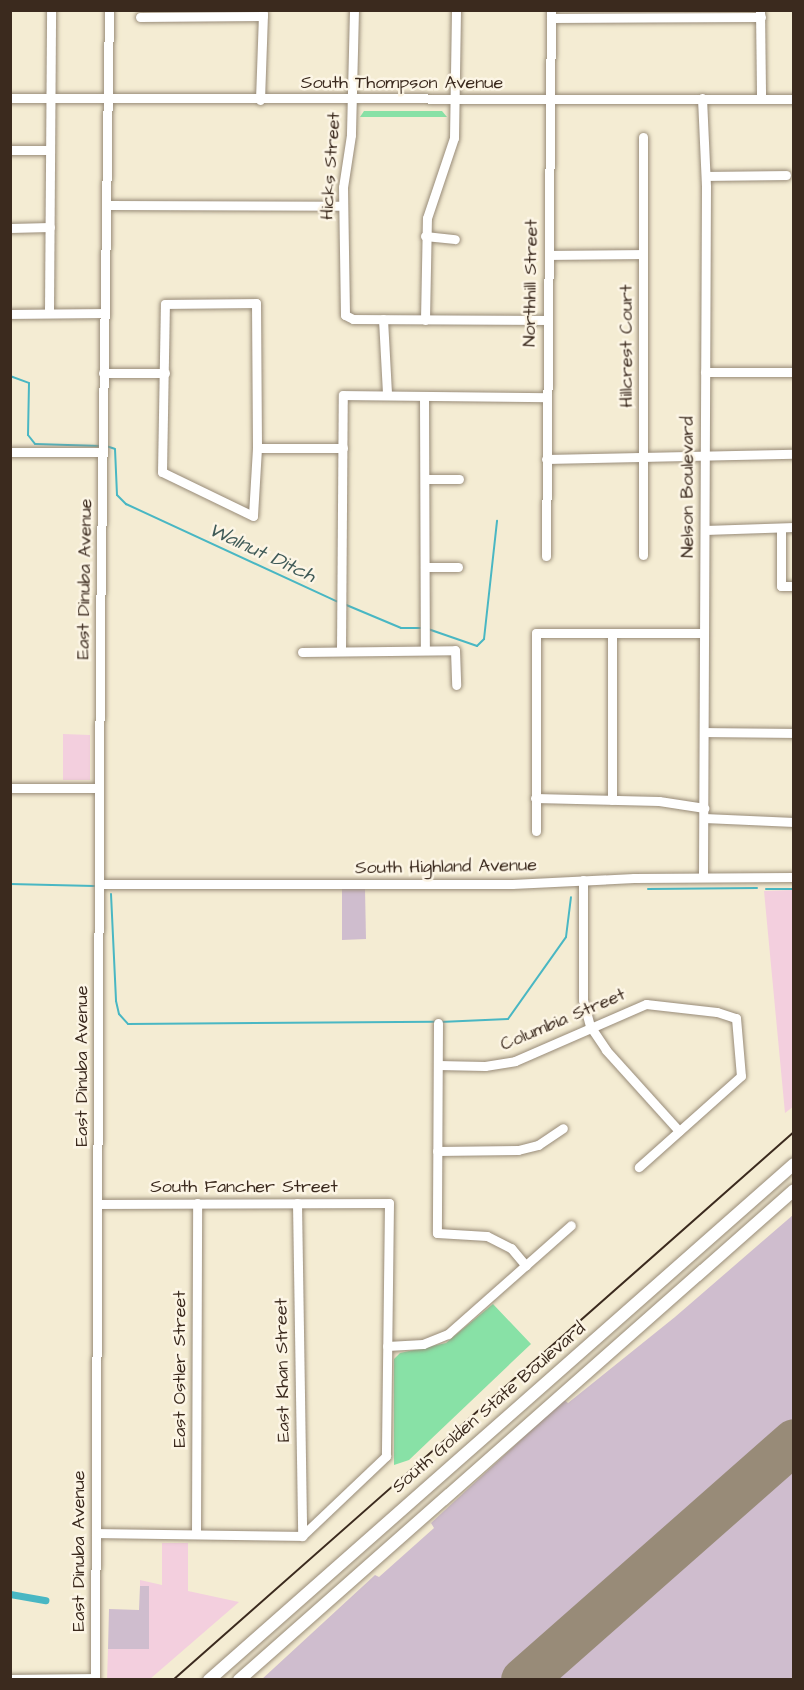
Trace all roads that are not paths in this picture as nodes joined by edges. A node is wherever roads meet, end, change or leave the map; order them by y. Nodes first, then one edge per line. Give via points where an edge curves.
1 (51, 10) edge
2 (109, 10) edge
3 (354, 10) edge
4 (456, 10) edge
5 (181, 14) edge
6 (263, 14) edge
7 (551, 14) edge
8 (761, 14) edge
9 (140, 17) dead end
10 (109, 97) junction
11 (10, 98) edge
12 (702, 98) junction
13 (761, 98) junction
14 (51, 99) junction
15 (547, 99) junction
16 (794, 99) edge
17 (260, 100) junction
18 (352, 101) junction
19 (456, 101) junction
20 (643, 137) dead end
21 (10, 150) edge
22 (50, 150) junction
23 (786, 175) dead end
24 (706, 176) junction
25 (107, 205) junction
26 (343, 207) junction
27 (50, 227) junction
28 (10, 228) edge
29 (425, 236) junction
30 (455, 239) dead end
31 (643, 254) junction
32 (549, 255) junction
33 (49, 311) junction
34 (103, 313) junction
35 (10, 314) edge
36 (383, 320) junction
37 (425, 320) junction
38 (547, 320) junction
39 (705, 372) junction
40 (794, 372) edge
41 (103, 373) junction
42 (165, 373) junction
43 (387, 394) junction
44 (424, 398) junction
45 (546, 398) junction
46 (256, 448) junction
47 (343, 448) junction
48 (10, 452) edge
49 (102, 452) junction
50 (794, 454) edge
51 (705, 455) junction
52 (643, 458) junction
53 (546, 459) junction
54 (426, 479) junction
55 (459, 479) dead end
56 (794, 527) edge
57 (781, 528) junction
58 (705, 530) junction
59 (546, 555) dead end
60 (643, 555) dead end
61 (425, 567) junction
62 (458, 567) dead end
63 (794, 586) edge
64 (704, 633) junction
65 (612, 634) junction
66 (425, 650) junction
67 (341, 651) junction
68 (302, 652) dead end
69 (456, 685) dead end
70 (704, 732) junction
71 (794, 733) edge
72 (10, 788) edge
73 (99, 788) junction
74 (535, 798) junction
75 (612, 800) junction
76 (704, 813) junction
77 (794, 822) edge
78 (536, 831) dead end
79 (703, 876) junction
80 (794, 877) edge
81 (583, 880) junction
82 (99, 884) junction
83 (438, 1023) dead end
84 (590, 1026) junction
85 (438, 1065) junction
86 (563, 1128) dead end
87 (679, 1131) junction
88 (437, 1151) junction
89 (794, 1164) edge
90 (639, 1167) dead end
91 (794, 1190) edge
92 (99, 1203) junction
93 (197, 1203) junction
94 (297, 1203) junction
95 (571, 1226) dead end
96 (526, 1266) junction
97 (387, 1346) junction
98 (96, 1533) junction
99 (196, 1534) junction
100 (302, 1536) junction
101 (10, 1678) edge
102 (95, 1679) edge
103 (209, 1680) edge
104 (239, 1680) edge

1 - 14 street
2 - 10 street
3 - 18 street, Hicks Street
4 - 19 street
5 - 6 street
5 - 9 street
6 - 17 street
7 - 8 street
7 - 15 street, Northhill Street
8 - 13 street
10 - 14 street, South Thompson Avenue
10 - 17 street, South Thompson Avenue
10 - 25 street
11 - 14 street, South Thompson Avenue
12 - 13 street, South Thompson Avenue
12 - 15 street, South Thompson Avenue
12 - 24 street, Nelson Boulevard
13 - 16 street, South Thompson Avenue
14 - 22 street
15 - 19 street, South Thompson Avenue
15 - 32 street, Northhill Street
17 - 18 street, South Thompson Avenue
18 - 19 street, South Thompson Avenue
18 - 26 street, Hicks Street
19 - 29 street via 453,147 429,209
20 - 31 street, Hillcrest Court
21 - 22 street
22 - 27 street
23 - 24 street
24 - 39 street, Nelson Boulevard
25 - 26 street
25 - 34 street
26 - 36 street, Hicks Street via 343,310 353,319
27 - 28 street
27 - 33 street
29 - 30 street
29 - 37 street
31 - 32 street
31 - 52 street, Hillcrest Court
32 - 38 street, Northhill Street
33 - 34 street
33 - 35 street
34 - 41 street, East Dinuba Avenue
36 - 37 street
36 - 43 street
37 - 38 street
38 - 45 street, Northhill Street
39 - 40 street
39 - 51 street, Nelson Boulevard
41 - 42 street
41 - 49 street, East Dinuba Avenue
42 - 46 street via 162,472 253,516
42 - 46 street via 165,304 256,303
43 - 44 street
43 - 47 street via 343,395
44 - 45 street
44 - 54 street
45 - 53 street, Northhill Street
46 - 47 street
47 - 67 street
48 - 49 street
49 - 73 street, East Dinuba Avenue
50 - 51 street
51 - 52 street
51 - 58 street, Nelson Boulevard
52 - 53 street
52 - 60 street, Hillcrest Court
53 - 59 street, Northhill Street
54 - 55 street
54 - 61 street
56 - 57 street
57 - 58 street
57 - 63 street via 781,586
58 - 64 street, Nelson Boulevard
61 - 62 street
61 - 66 street
64 - 65 street
64 - 70 street, Nelson Boulevard
65 - 74 street via 536,633
65 - 75 street
66 - 67 street
66 - 69 street via 455,650
67 - 68 street
70 - 71 street
70 - 76 street, Nelson Boulevard
72 - 73 street
73 - 82 street, East Dinuba Avenue
74 - 75 street
74 - 78 street
75 - 76 street
76 - 77 street
76 - 79 street, Nelson Boulevard
79 - 80 street, South Highland Avenue
79 - 81 street, South Highland Avenue
81 - 82 street, South Highland Avenue via 512,884
81 - 84 street via 583,1000
82 - 92 street, East Dinuba Avenue
83 - 85 street
84 - 85 street, Columbia Street via 499,1065
84 - 87 street via 606,1050
84 - 87 street, Columbia Street via 646,1004 706,1010 736,1018 741,1077
85 - 88 street
86 - 88 street via 538,1145 518,1150
87 - 90 street
88 - 96 street via 437,1233 487,1236 511,1248
89 - 103 main road, South Golden State Boulevard
91 - 104 main road, South Golden State Boulevard
92 - 93 street, South Fancher Street
92 - 98 street, East Dinuba Avenue
93 - 94 street, South Fancher Street
93 - 99 street, East Ostler Street
94 - 97 street, South Fancher Street via 389,1203
94 - 100 street, East Khan Street
95 - 96 street
96 - 97 street via 448,1334 423,1344
97 - 100 street via 386,1456
98 - 99 street
98 - 102 street, East Dinuba Avenue
99 - 100 street
101 - 102 street

